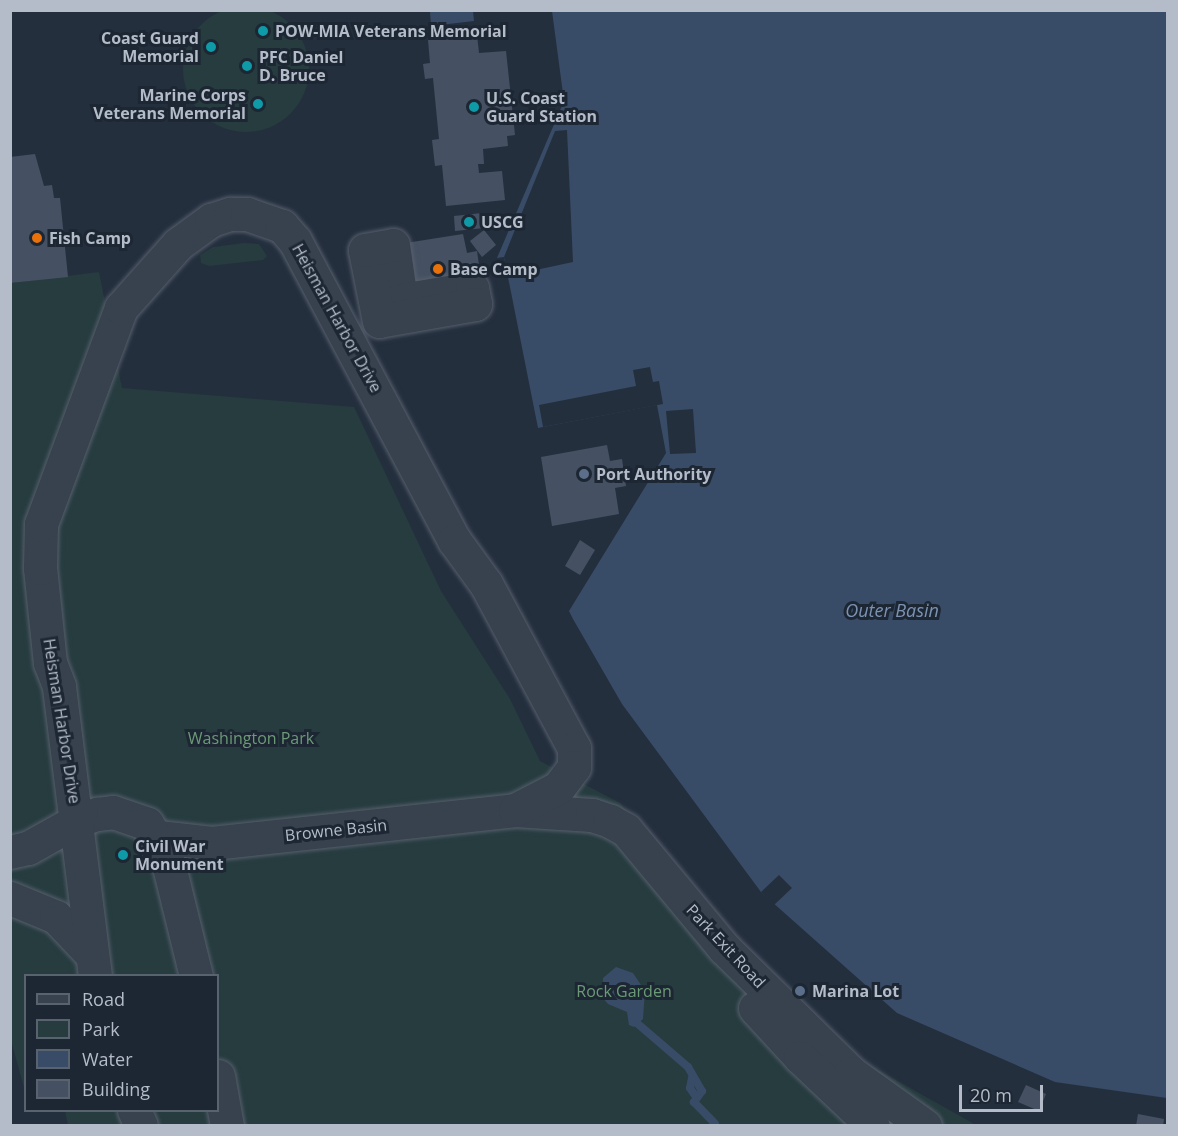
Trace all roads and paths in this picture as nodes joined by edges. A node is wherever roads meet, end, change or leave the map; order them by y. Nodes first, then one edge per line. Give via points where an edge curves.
1 (514, 810) junction
2 (578, 814) junction
3 (78, 820) junction
4 (158, 837) junction
5 (10, 852) edge
6 (10, 898) edge
7 (94, 965) edge
8 (196, 974) edge
9 (219, 1081) edge
10 (227, 1125) edge
11 (873, 1125) edge
12 (926, 1125) edge

1 - 2 street, Park Exit Road
1 - 3 street, Heisman Harbor Drive via 558,788 574,766 574,748 486,584 454,540 295,241 282,226 247,214 230,214 195,229 121,308 41,524 40,568 50,663 59,686
1 - 4 street, Browne Basin via 212,843
2 - 11 street via 800,1057
2 - 12 street, Park Exit Road via 592,815 626,830 724,948 851,1073
3 - 4 street via 113,812 147,824
3 - 5 street via 28,848
3 - 7 street, Heisman Harbor Drive
4 - 8 street via 175,886
6 - 7 street via 56,917
9 - 10 street

